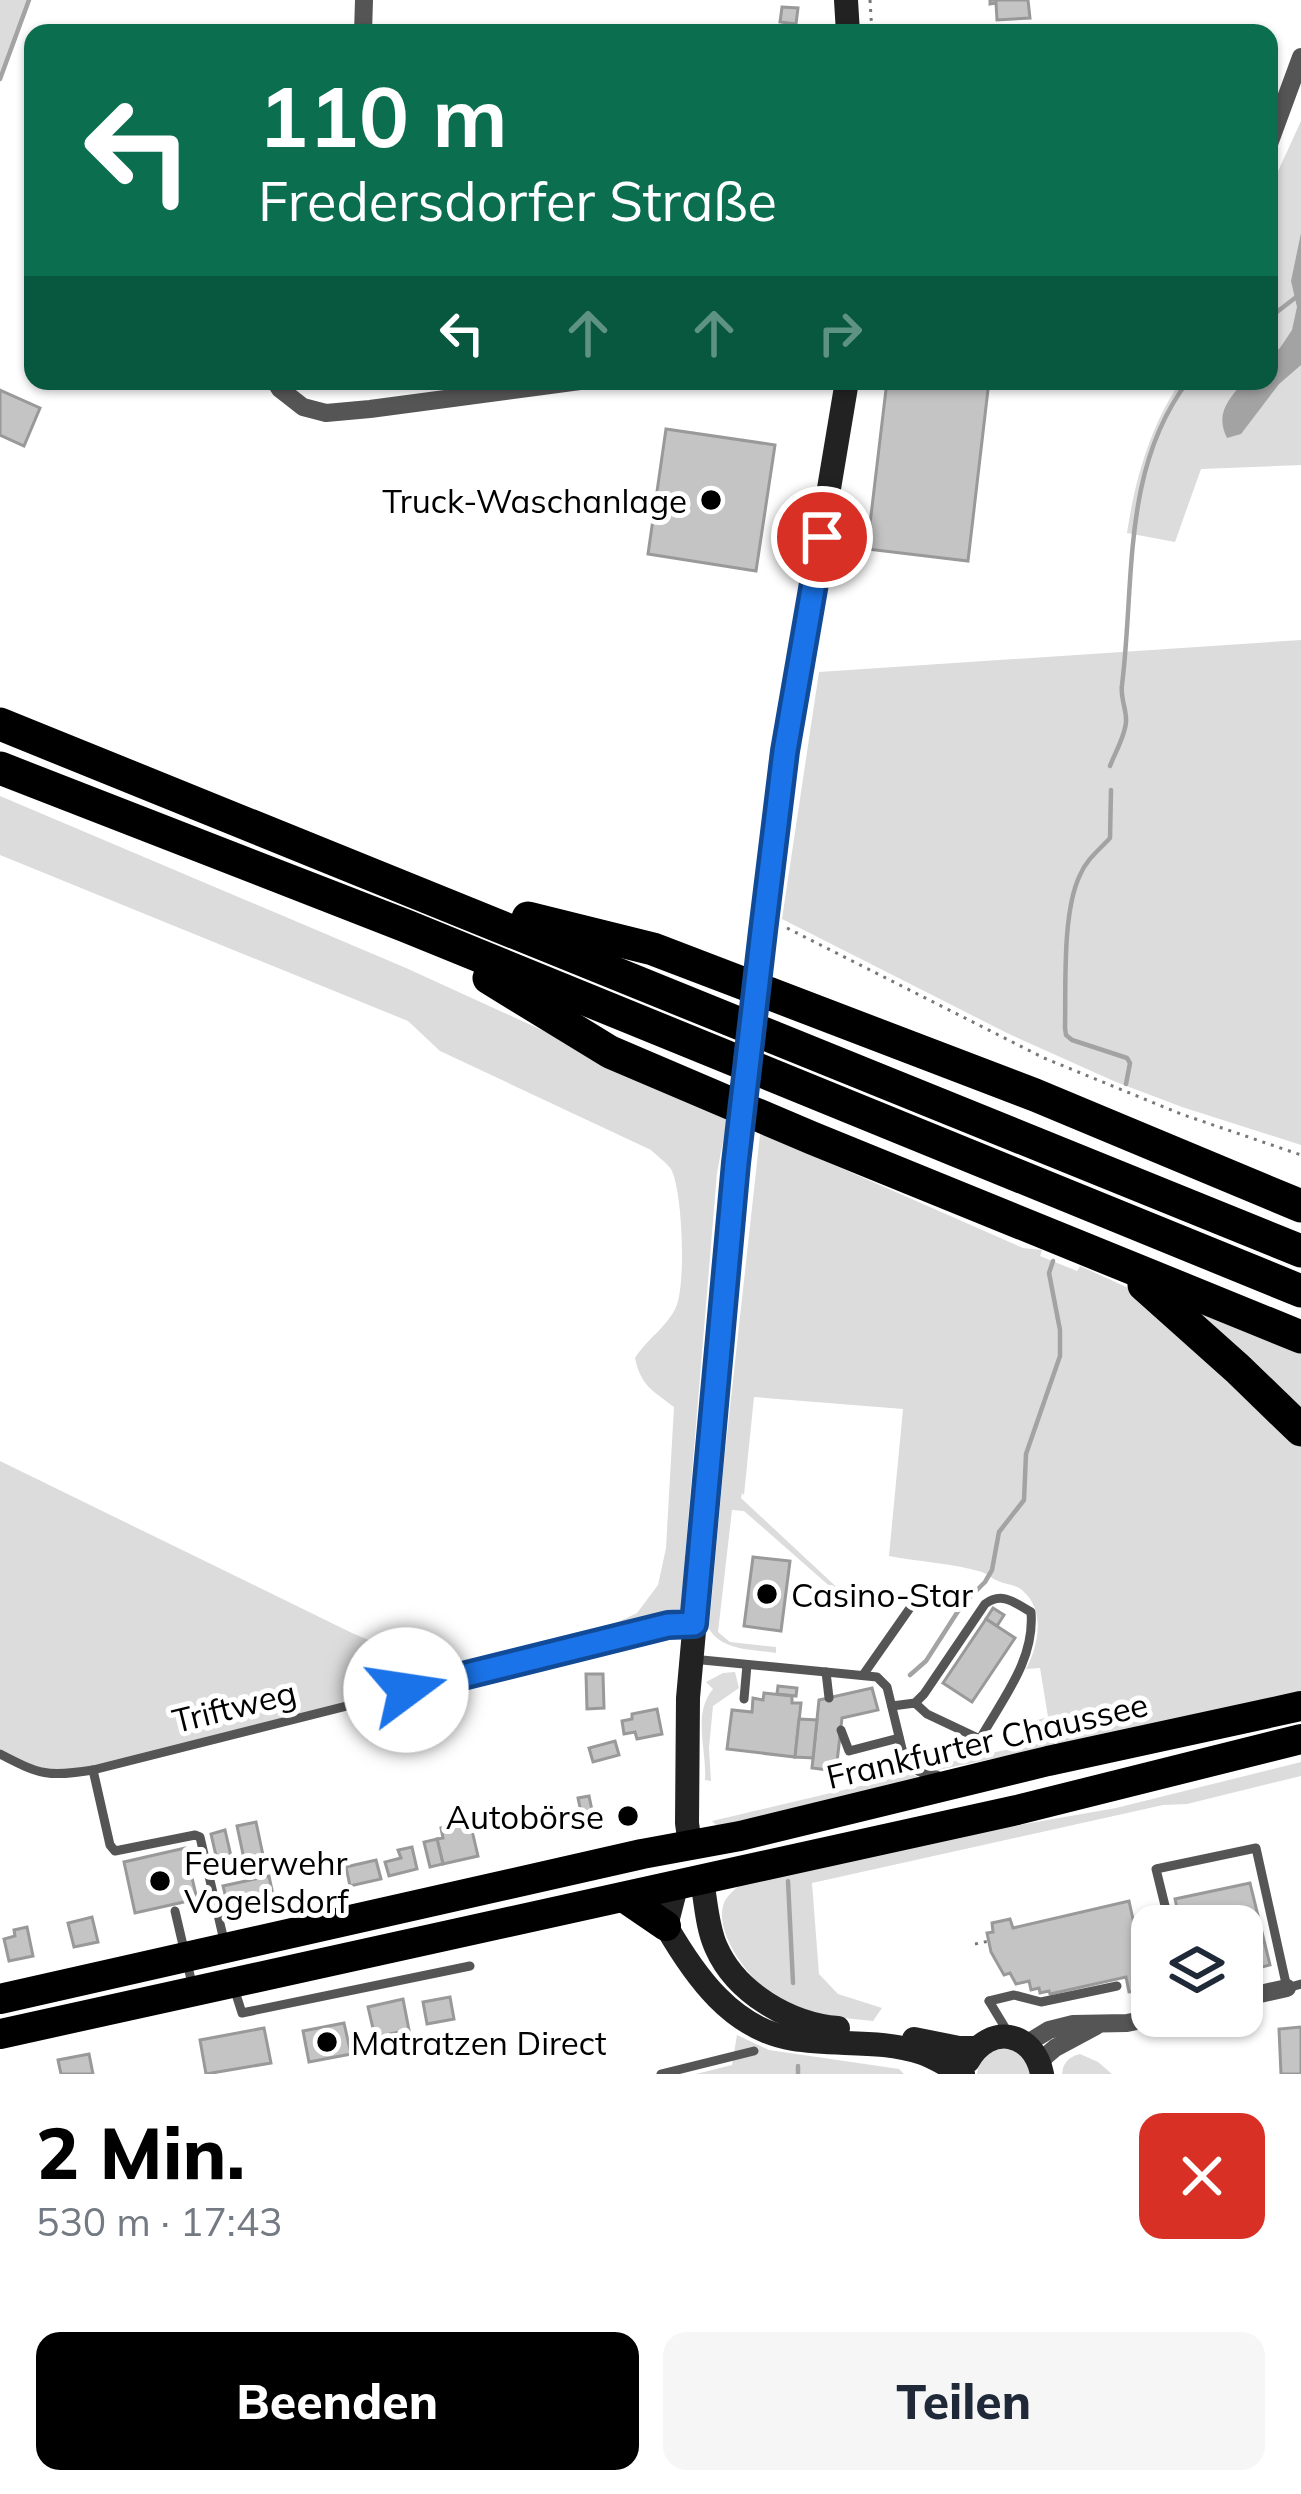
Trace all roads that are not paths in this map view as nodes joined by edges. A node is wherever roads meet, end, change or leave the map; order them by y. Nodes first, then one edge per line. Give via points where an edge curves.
1 (1301, 60) edge
2 (1278, 118) edge
3 (281, 390) edge
4 (506, 390) edge
5 (845, 390) edge
6 (0, 724) edge
7 (0, 768) edge
8 (416, 891) junction
9 (406, 926) junction
10 (1301, 1207) edge
11 (1301, 1251) edge
12 (1120, 1264) junction
13 (1301, 1291) edge
14 (1301, 1337) edge
15 (1301, 1430) edge
16 (910, 1608) dead end
17 (694, 1624) junction
18 (692, 1659) junction
19 (747, 1665) junction
20 (826, 1672) junction
21 (863, 1675) junction
22 (829, 1698) dead end
23 (744, 1699) dead end
24 (915, 1703) junction
25 (892, 1706) junction
26 (1301, 1706) edge
27 (841, 1730) dead end
28 (899, 1738) junction
29 (1301, 1739) edge
30 (0, 1754) edge
31 (1048, 1761) junction
32 (93, 1770) junction
33 (690, 1846) junction
34 (689, 1884) junction
35 (625, 1898) junction
36 (1165, 1905) edge
37 (175, 1911) dead end
38 (666, 1926) junction
39 (226, 1948) junction
40 (186, 1958) junction
41 (470, 1966) dead end
42 (232, 1983) junction
43 (1294, 1986) edge
44 (1117, 1987) dead end
45 (194, 1992) junction
46 (1263, 1994) edge
47 (0, 1999) edge
48 (988, 2001) junction
49 (1131, 2020) edge
50 (0, 2034) edge
51 (897, 2047) junction
52 (754, 2050) dead end
53 (1014, 2051) edge
54 (661, 2074) edge
55 (920, 2074) edge
56 (964, 2074) edge

1 - 2 street
3 - 4 street via 326,412
5 - 17 street via 785,751 736,1163
6 - 8 highway
7 - 9 highway
8 - 10 highway via 653,949
8 - 11 highway
9 - 12 highway via 610,1052
9 - 13 highway
12 - 14 highway
12 - 15 highway
16 - 21 lane
17 - 18 street
17 - 32 lane, Triftweg
18 - 19 lane
18 - 33 street
19 - 20 lane
19 - 23 lane
20 - 21 lane
20 - 22 lane
21 - 25 lane via 887,1687
24 - 24 lane via 980,1738 1022,1665 1031,1612 1004,1597 985,1604
24 - 25 lane
25 - 28 lane
26 - 31 main road, Frankfurter Chaussee
27 - 28 lane via 849,1751
28 - 31 lane via 910,1768 926,1775
29 - 34 main road
30 - 32 lane, Triftweg via 36,1773
31 - 33 main road, Frankfurter Chaussee
32 - 39 lane via 115,1851 200,1837
33 - 34 main road
33 - 39 main road, Frankfurter Chaussee
34 - 35 main road
34 - 38 street
34 - 53 street via 734,1975 788,2017
35 - 38 main road
35 - 42 main road
36 - 43 lane via 1156,1869 1256,1848
37 - 40 lane
38 - 51 street via 699,1979 749,2022 793,2039
39 - 40 main road, Frankfurter Chaussee
40 - 45 lane
40 - 47 main road, Frankfurter Chaussee
41 - 42 lane via 242,2013
42 - 45 main road
43 - 46 street
44 - 48 lane via 1041,2002 1014,1995
45 - 50 main road
48 - 53 lane
48 - 53 lane
49 - 53 street via 1100,2024 1055,2048
51 - 55 street
51 - 56 street
52 - 54 lane
53 - 56 street via 970,2056

